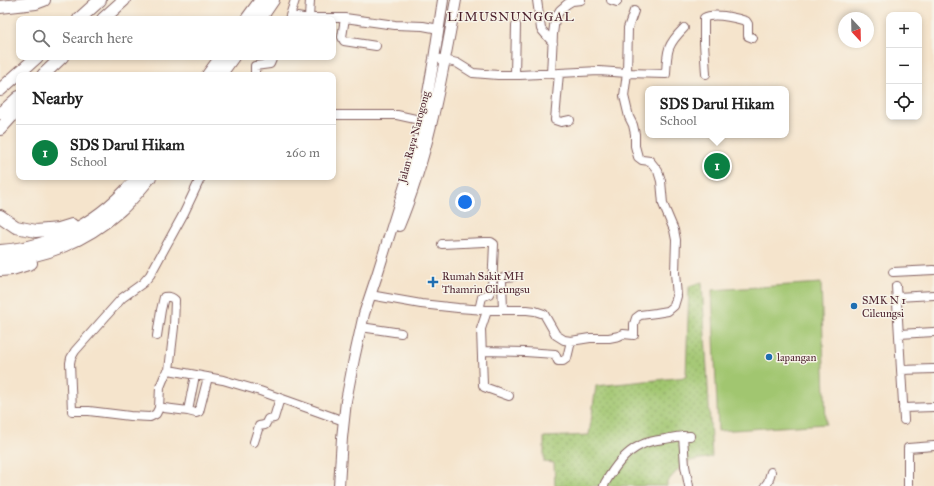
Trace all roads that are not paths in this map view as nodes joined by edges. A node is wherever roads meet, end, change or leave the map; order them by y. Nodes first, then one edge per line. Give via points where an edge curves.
1 (44, 0) edge
2 (100, 0) edge
3 (261, 0) edge
4 (273, 0) edge
5 (295, 0) edge
6 (310, 0) edge
7 (443, 0) edge
8 (456, 0) edge
9 (537, 0) edge
10 (581, 0) edge
11 (123, 1) edge
12 (0, 7) edge
13 (634, 11) dead end
14 (82, 16) edge
15 (106, 16) edge
16 (110, 16) edge
17 (249, 16) edge
18 (262, 16) edge
19 (291, 16) edge
20 (306, 16) edge
21 (336, 18) edge
22 (345, 18) junction
23 (516, 25) dead end
24 (684, 28) dead end
25 (439, 29) junction
26 (753, 38) dead end
27 (553, 43) junction
28 (376, 46) dead end
29 (434, 59) junction
30 (34, 60) edge
31 (59, 60) edge
32 (70, 60) edge
33 (219, 60) edge
34 (231, 60) edge
35 (272, 60) edge
36 (445, 60) junction
37 (20, 72) edge
38 (46, 72) edge
39 (57, 72) edge
40 (210, 72) edge
41 (222, 72) edge
42 (255, 72) edge
43 (555, 73) junction
44 (627, 73) junction
45 (706, 74) dead end
46 (515, 75) junction
47 (16, 76) edge
48 (0, 90) edge
49 (16, 100) edge
50 (16, 111) edge
51 (0, 113) edge
52 (336, 115) edge
53 (570, 120) dead end
54 (427, 122) junction
55 (0, 129) edge
56 (136, 180) edge
57 (148, 180) edge
58 (200, 180) edge
59 (113, 204) junction
60 (0, 216) edge
61 (71, 242) junction
62 (442, 244) dead end
63 (0, 251) edge
64 (0, 260) edge
65 (0, 270) edge
66 (934, 270) edge
67 (893, 272) dead end
68 (515, 276) dead end
69 (896, 286) dead end
70 (370, 295) junction
71 (934, 295) edge
72 (897, 297) junction
73 (482, 310) junction
74 (503, 310) junction
75 (361, 327) junction
76 (934, 332) edge
77 (401, 333) dead end
78 (899, 334) junction
79 (157, 336) dead end
80 (571, 341) junction
81 (482, 351) junction
82 (934, 369) edge
83 (169, 370) junction
84 (901, 370) junction
85 (195, 375) junction
86 (208, 377) junction
87 (509, 396) dead end
88 (280, 398) junction
89 (934, 407) edge
90 (164, 408) dead end
91 (903, 408) junction
92 (188, 411) junction
93 (904, 420) dead end
94 (344, 421) junction
95 (254, 442) dead end
96 (934, 446) edge
97 (771, 472) dead end
98 (339, 486) edge
99 (604, 486) edge
100 (688, 486) edge
101 (766, 486) edge
102 (908, 486) edge

1 - 12 highway
2 - 14 highway
3 - 17 highway
4 - 18 highway
5 - 19 street
6 - 20 street
7 - 25 main road, Jalan Raya Narogong
8 - 36 main road, Jalan Raya Narogong
9 - 27 street via 541,29
10 - 27 street via 572,1 560,10 555,19
11 - 15 highway
11 - 16 highway
13 - 44 street via 628,28
21 - 22 street
22 - 25 street
22 - 28 street via 342,37 344,41
23 - 46 street
24 - 44 street via 670,45 666,74
25 - 29 main road, Jalan Raya Narogong
26 - 45 street via 748,36 746,21 725,16 706,16
27 - 43 street via 551,56
29 - 36 street
29 - 54 main road, Jalan Raya Narogong
30 - 37 highway
31 - 38 highway
32 - 39 highway
33 - 40 highway
34 - 41 highway
35 - 42 street via 270,64 255,66
36 - 46 street via 457,63 473,73
36 - 54 main road, Jalan Raya Narogong
43 - 44 street
43 - 46 street
43 - 53 street via 554,120
44 - 80 street via 624,96 633,125 638,158 650,161 658,171 663,204 674,230 677,296 674,306 668,311 640,315 636,318 634,335 623,334 609,338
47 - 48 highway
49 - 51 highway
50 - 55 highway
52 - 54 street via 397,115
54 - 70 main road, Jalan Raya Narogong
56 - 59 highway
57 - 61 highway via 119,211 97,228
58 - 83 street via 150,275 122,298 71,358 72,411 150,417 156,414 159,408 160,387
59 - 60 highway via 79,222 59,229 36,230 16,227
59 - 63 highway via 67,234 42,244
61 - 64 highway via 44,253
61 - 65 highway via 41,260
62 - 73 street via 493,243 492,288 489,294 482,297
66 - 67 street
68 - 74 street via 503,278
69 - 72 street
70 - 73 street via 422,304
70 - 75 main road, Jalan Raya Narogong
71 - 72 street
72 - 78 street
73 - 74 street
73 - 81 street via 486,314 481,330
74 - 80 street via 535,311 544,314 556,335
75 - 77 street
75 - 94 main road, Jalan Raya Narogong
76 - 78 street
78 - 84 street
79 - 83 street via 164,297 168,296 175,300
80 - 81 street via 567,358 563,361 558,361 555,354
81 - 87 street via 484,387
82 - 84 street
83 - 85 street
84 - 91 street
85 - 86 street
85 - 92 street
86 - 88 street
86 - 92 street via 199,412
88 - 94 street
88 - 95 street via 274,418 259,426
89 - 91 street
90 - 92 street
91 - 93 street
94 - 98 main road, Jalan Raya Narogong
96 - 102 street via 908,448
97 - 101 street
99 - 100 street via 616,465 641,444 686,436 685,466

